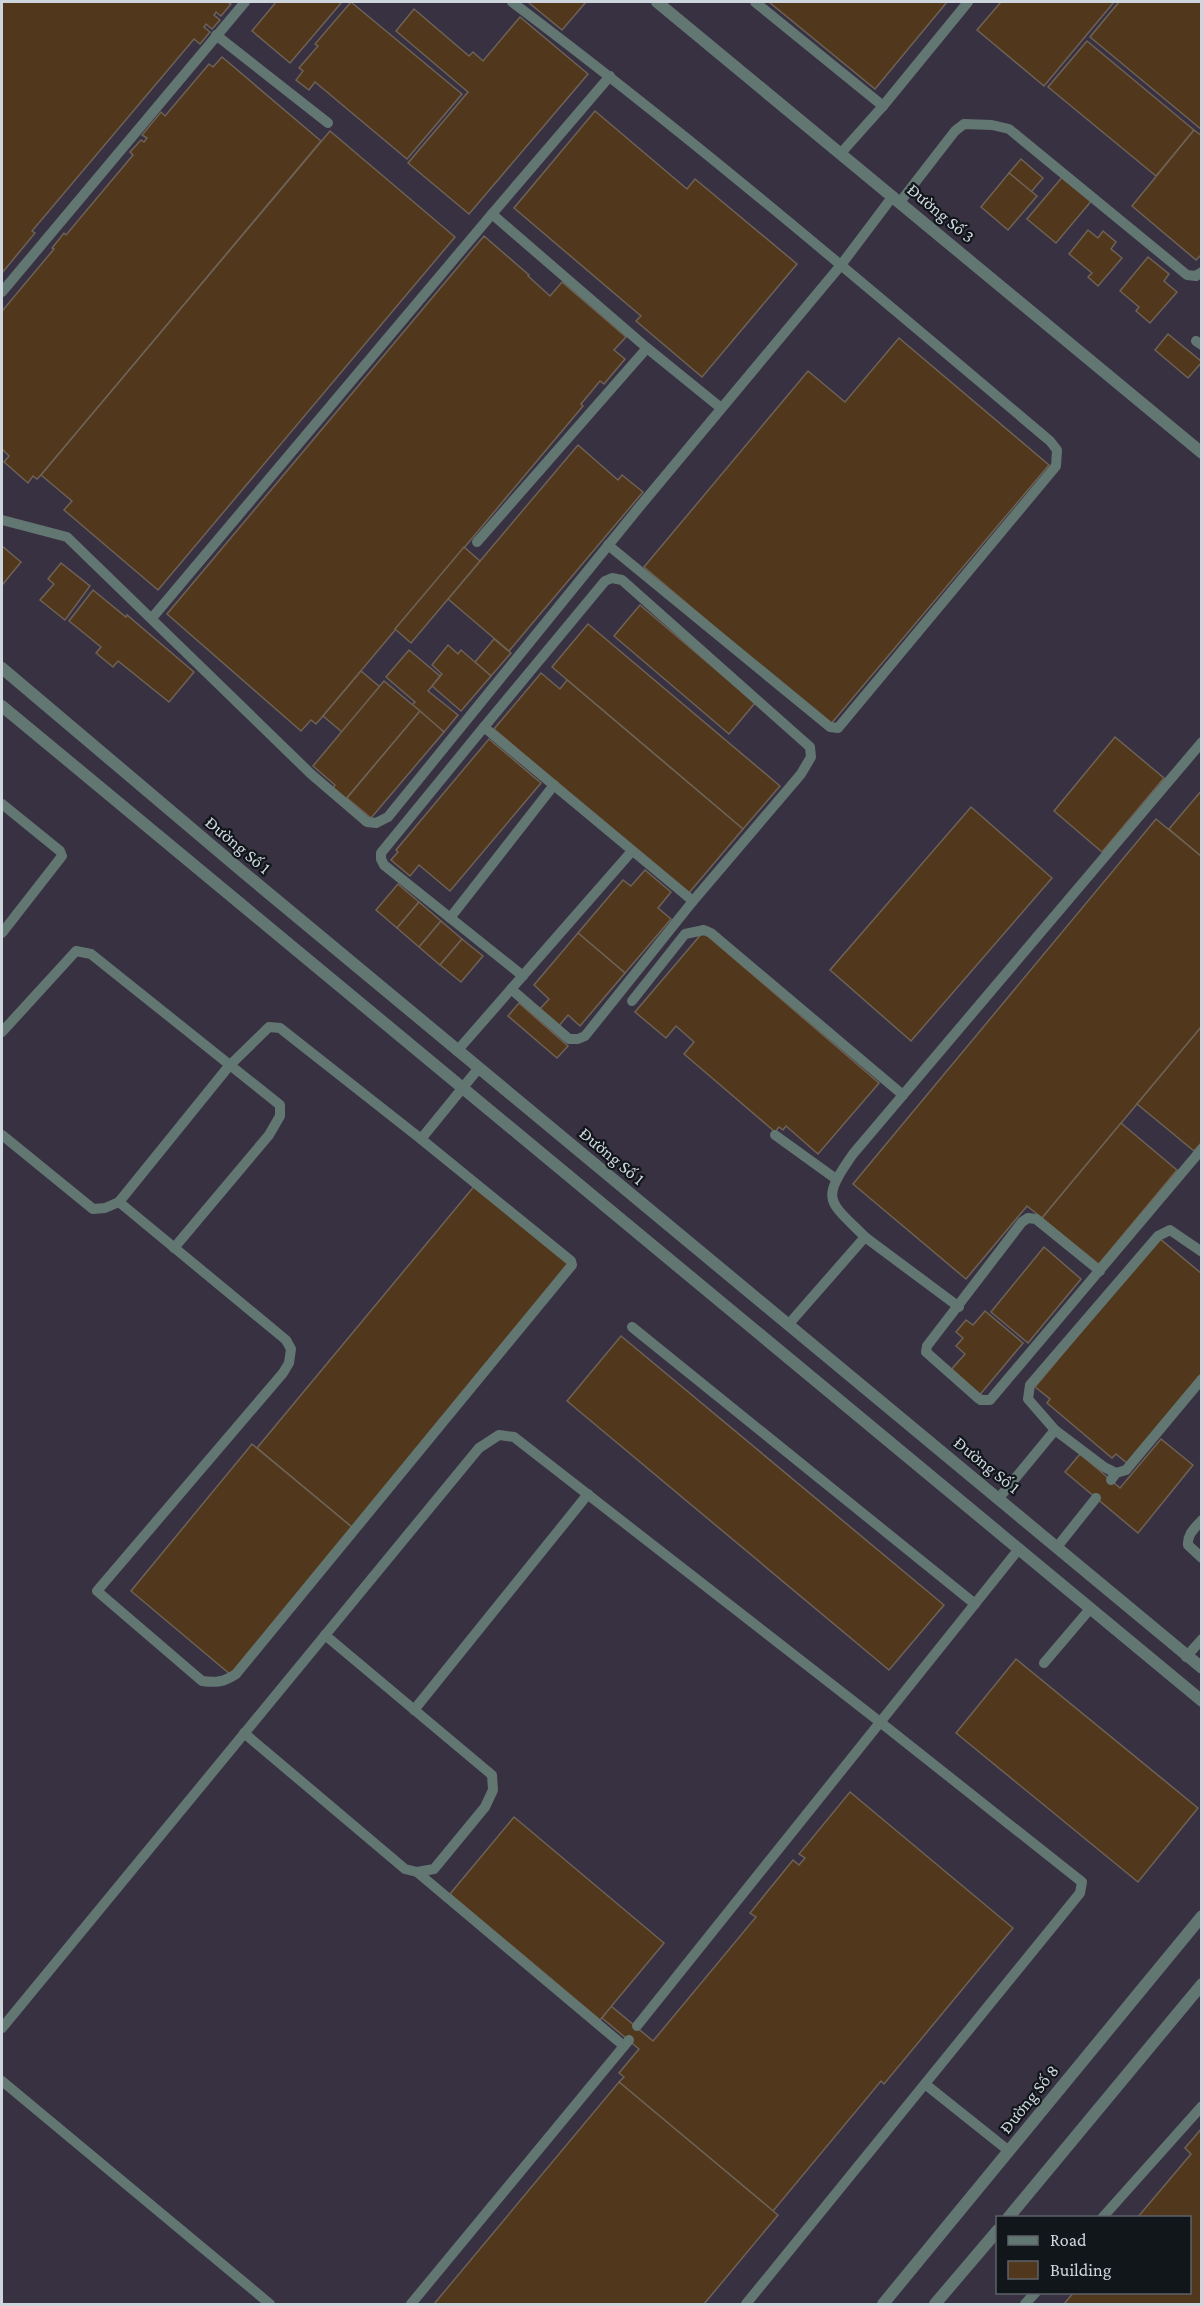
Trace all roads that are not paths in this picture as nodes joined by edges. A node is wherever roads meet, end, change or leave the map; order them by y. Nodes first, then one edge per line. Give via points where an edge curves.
1 (244, 2) edge
2 (512, 2) edge
3 (657, 2) edge
4 (755, 2) edge
5 (968, 2) edge
6 (216, 35) junction
7 (610, 76) junction
8 (883, 106) junction
9 (328, 123) dead end
10 (841, 153) junction
11 (897, 199) junction
12 (492, 214) junction
13 (841, 265) junction
14 (1202, 272) edge
15 (2, 292) edge
16 (647, 348) junction
17 (721, 408) junction
18 (1202, 453) edge
19 (2, 520) edge
20 (477, 542) dead end
21 (608, 545) junction
22 (152, 618) junction
23 (2, 668) edge
24 (2, 706) edge
25 (484, 728) junction
26 (1202, 742) edge
27 (554, 785) junction
28 (2, 804) edge
29 (632, 851) junction
30 (693, 901) junction
31 (450, 918) junction
32 (2, 933) edge
33 (523, 976) junction
34 (511, 989) junction
35 (632, 1001) dead end
36 (2, 1032) edge
37 (457, 1051) junction
38 (229, 1066) junction
39 (478, 1069) junction
40 (464, 1088) junction
41 (903, 1095) junction
42 (2, 1135) edge
43 (775, 1135) dead end
44 (421, 1139) junction
45 (1202, 1149) edge
46 (836, 1179) junction
47 (119, 1202) junction
48 (866, 1237) junction
49 (174, 1248) junction
50 (1202, 1252) edge
51 (1100, 1271) junction
52 (959, 1307) junction
53 (788, 1325) junction
54 (632, 1327) dead end
55 (1202, 1379) edge
56 (1055, 1430) junction
57 (588, 1494) junction
58 (999, 1498) junction
59 (1096, 1498) dead end
60 (1202, 1520) edge
61 (1057, 1547) junction
62 (1018, 1550) junction
63 (1202, 1558) edge
64 (975, 1604) junction
65 (1090, 1609) junction
66 (325, 1635) junction
67 (1202, 1639) edge
68 (1186, 1657) junction
69 (1044, 1663) dead end
70 (1202, 1668) edge
71 (1202, 1701) edge
72 (414, 1710) junction
73 (880, 1722) junction
74 (244, 1733) junction
75 (417, 1872) junction
76 (1202, 1916) edge
77 (1201, 1985) edge
78 (638, 2026) dead end
79 (2, 2028) edge
80 (2, 2081) edge
81 (925, 2084) junction
82 (1202, 2106) edge
83 (1009, 2151) junction
84 (1009, 2216) edge
85 (1103, 2216) edge
86 (996, 2232) edge
87 (270, 2304) edge
88 (411, 2304) edge
89 (746, 2304) edge
90 (884, 2304) edge
91 (935, 2304) edge

1 - 6 lane
2 - 7 lane
3 - 10 street, Đường Số 3
4 - 8 lane
5 - 8 lane
6 - 9 lane
6 - 15 lane
7 - 12 lane
7 - 13 lane
8 - 10 lane
10 - 11 street, Đường Số 3
11 - 13 lane
11 - 14 lane via 964,124 1009,129 1187,274 1196,276
11 - 18 street, Đường Số 3
12 - 16 lane
12 - 22 lane
13 - 17 lane
13 - 21 lane via 1057,450 1056,466 838,728 830,727
16 - 17 lane
16 - 20 lane
17 - 21 lane
19 - 22 lane via 67,537
21 - 22 lane via 388,817 376,823 367,822 311,774
23 - 37 street, Đường Số 1
24 - 40 street
25 - 27 lane
25 - 30 lane via 605,581 622,580 810,747 811,757 801,774
25 - 31 lane via 381,853 384,864
26 - 41 lane
27 - 29 lane
27 - 31 lane
28 - 32 lane via 62,856
29 - 30 lane
29 - 33 lane
30 - 34 lane via 585,1036 569,1039
31 - 33 lane
33 - 34 lane
34 - 37 lane
35 - 41 lane via 685,934 704,930
36 - 38 lane via 76,951 91,954
37 - 39 street, Đường Số 1
38 - 44 lane via 269,1027 280,1028
38 - 47 lane
38 - 49 lane via 280,1105 280,1116 269,1135
39 - 40 lane
39 - 53 street, Đường Số 1
40 - 44 lane
40 - 62 street
41 - 46 lane
42 - 47 lane via 93,1209
43 - 46 lane
44 - 49 lane via 572,1264 236,1674 215,1683 202,1681 97,1591 289,1363 291,1349 285,1340
45 - 51 lane
46 - 48 lane via 834,1206
47 - 49 lane
48 - 52 lane
48 - 53 lane
50 - 56 lane via 1170,1230 1158,1236 1030,1385 1028,1399
51 - 52 lane via 1036,1219 1028,1218
51 - 52 lane via 987,1401 978,1398 926,1352
53 - 58 street, Đường Số 1
54 - 64 lane
55 - 56 lane via 1126,1470 1113,1477
56 - 58 lane
57 - 66 lane via 514,1437 499,1435 479,1448
57 - 72 lane
57 - 73 lane
58 - 61 street, Đường Số 1
59 - 61 lane
60 - 63 lane via 1189,1535 1188,1545
61 - 68 street, Đường Số 1
62 - 64 lane
62 - 65 street
64 - 73 lane
65 - 69 lane
65 - 71 street
66 - 72 lane
66 - 74 lane
67 - 68 lane
68 - 70 street, Đường Số 1
72 - 75 lane via 492,1775 493,1790 485,1807 434,1869
73 - 78 lane
73 - 81 lane via 1082,1882 1080,1893
74 - 75 lane via 405,1869
74 - 79 lane
75 - 88 lane via 626,2043
76 - 83 street, Đường Số 8
77 - 84 street
80 - 87 lane
81 - 83 lane
81 - 89 lane
82 - 85 lane
83 - 90 street, Đường Số 8
86 - 91 street

